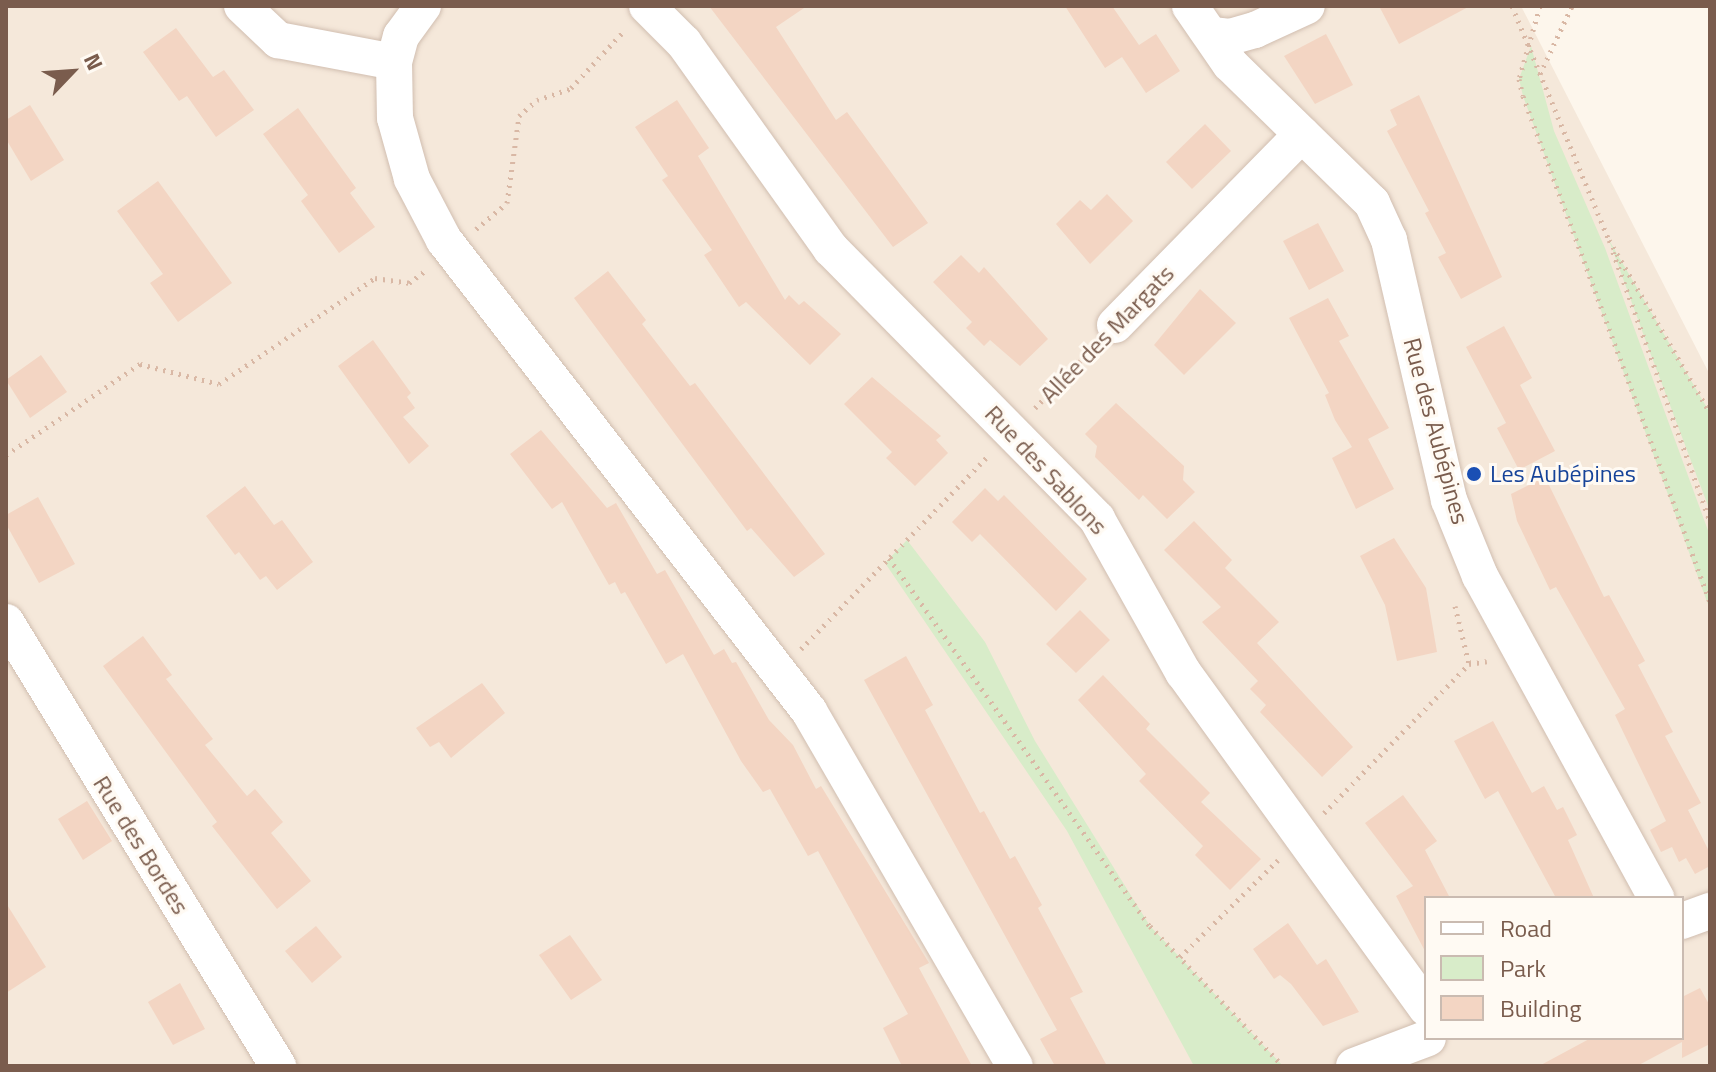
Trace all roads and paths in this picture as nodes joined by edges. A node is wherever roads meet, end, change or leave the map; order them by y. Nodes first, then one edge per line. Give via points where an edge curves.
1 (242, 6) edge
2 (423, 6) edge
3 (1190, 6) edge
4 (1307, 6) edge
5 (1512, 6) edge
6 (1540, 6) edge
7 (1572, 6) edge
8 (636, 18) edge
9 (1212, 35) junction
10 (1531, 46) junction
11 (394, 62) junction
12 (1540, 74) junction
13 (1302, 134) junction
14 (1609, 240) junction
15 (452, 250) junction
16 (1115, 325) joint
17 (1710, 413) edge
18 (1013, 431) junction
19 (6, 455) edge
20 (1710, 521) edge
21 (889, 558) junction
22 (1710, 602) edge
23 (6, 622) edge
24 (1523, 655) junction
25 (778, 672) junction
26 (1303, 835) junction
27 (1655, 896) edge
28 (1710, 911) edge
29 (1684, 920) edge
30 (1180, 958) junction
31 (1424, 1005) edge
32 (1424, 1040) edge
33 (278, 1066) edge
34 (1015, 1066) edge
35 (1283, 1066) edge
36 (1354, 1066) edge

1 - 11 street via 278,40
2 - 11 street via 401,36
3 - 9 street, Rue des Aubépines
4 - 9 street via 1255,30 1230,37
5 - 10 path
6 - 10 path
7 - 12 path
8 - 15 path via 571,88 537,100 519,116 507,203
8 - 18 street, Rue des Sablons via 684,43 831,249
9 - 13 street, Rue des Aubépines via 1230,64
10 - 12 path
10 - 22 path via 1519,79 1523,96
11 - 15 street via 395,118 412,179
12 - 14 path
13 - 16 street, Allée des Margats
13 - 24 street, Rue des Aubépines via 1372,203 1389,240 1449,500 1480,576
14 - 17 path
14 - 20 path
15 - 19 path via 409,283 375,278 219,384 140,364
15 - 25 street
16 - 18 path, Allée des Margats
18 - 21 path, Allée des Margats
18 - 26 street, Rue des Sablons via 1097,519 1183,672
21 - 25 path, Allée des Margats
21 - 30 path via 1150,926
23 - 33 street, Rue des Bordes
24 - 26 path via 1469,664
24 - 27 street, Rue des Aubépines
25 - 34 street via 844,764
26 - 30 path
26 - 31 street, Rue des Sablons
28 - 29 street
30 - 35 path
32 - 36 street

